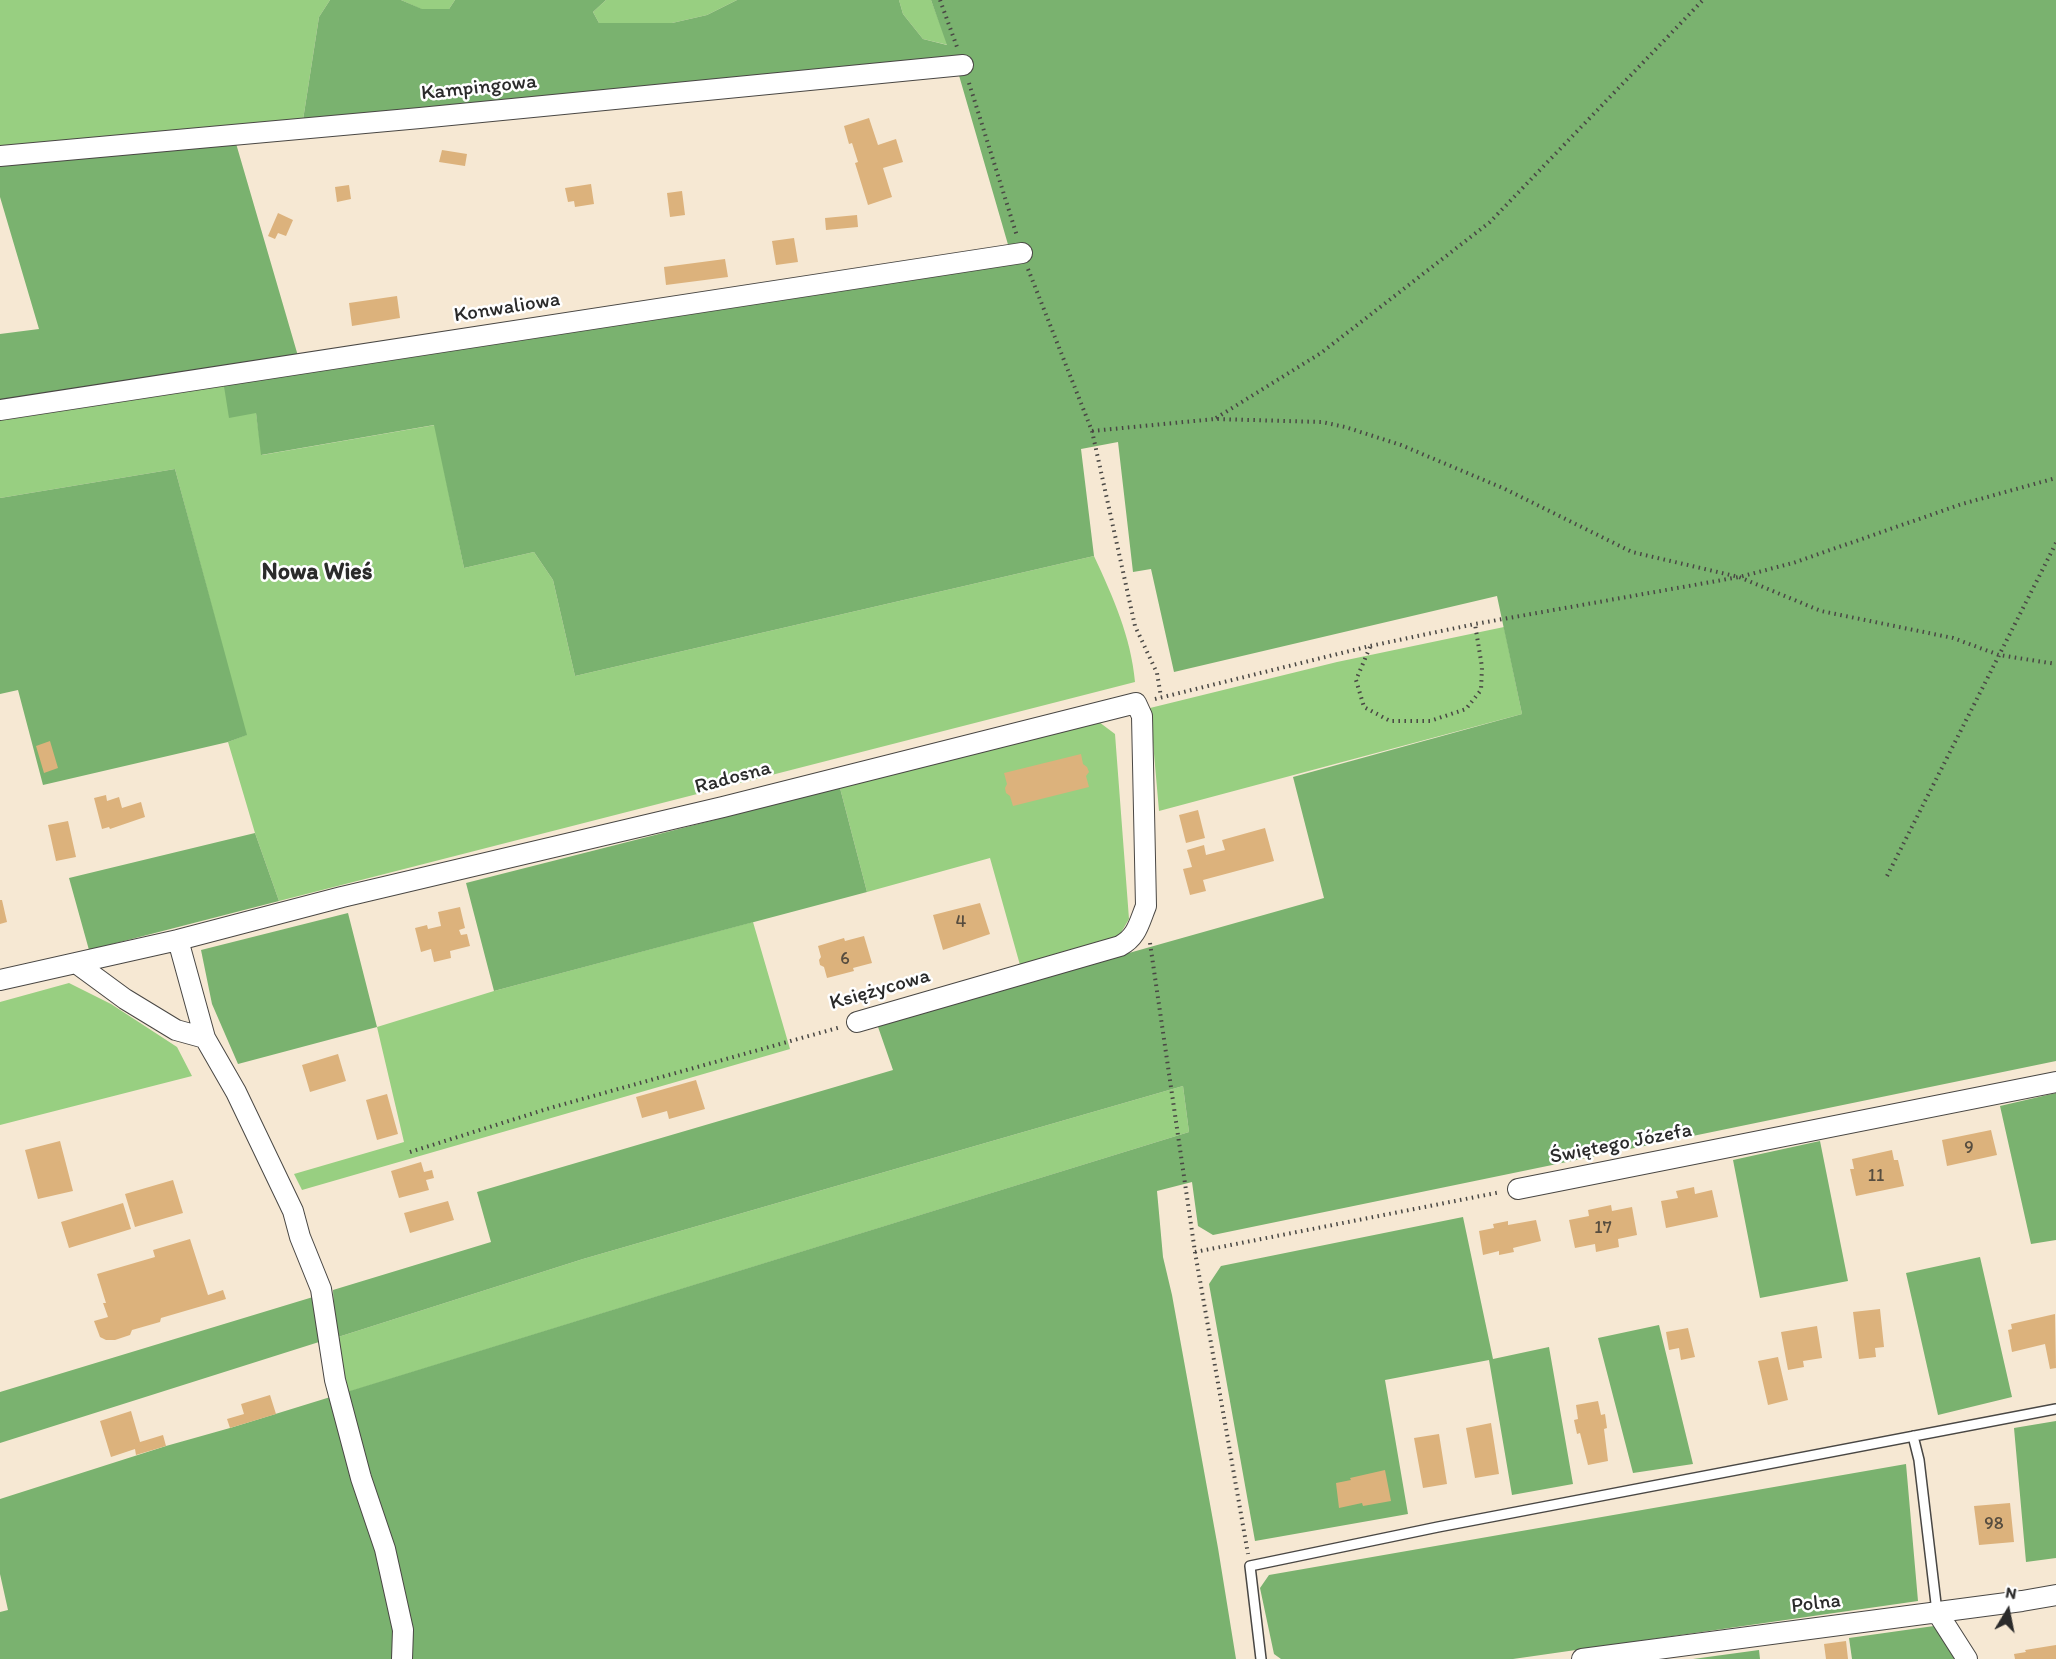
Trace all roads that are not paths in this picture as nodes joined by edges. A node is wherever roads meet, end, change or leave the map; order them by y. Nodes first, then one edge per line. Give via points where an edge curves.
1 (963, 65) road end
2 (0, 156) edge
3 (1022, 253) road end
4 (0, 410) edge
5 (1136, 703) joint
6 (177, 940) junction
7 (76, 963) junction
8 (0, 980) edge
9 (857, 1022) road end
10 (205, 1038) junction
11 (2056, 1082) edge
12 (1518, 1189) road end
13 (2056, 1408) edge
14 (1913, 1436) junction
15 (2056, 1594) edge
16 (1938, 1612) junction
17 (402, 1659) edge
18 (1261, 1659) edge
19 (1582, 1659) edge
20 (1967, 1659) edge

1 - 2 street, Kampingowa
3 - 4 street, Konwaliowa
5 - 6 street, Radosna
5 - 9 street, Księżycowa via 1142,716 1146,906 1130,941
6 - 7 street, Radosna
6 - 10 street
7 - 8 street, Radosna
7 - 10 street via 176,1030
10 - 17 street via 236,1092 293,1211 321,1288 335,1380 385,1549 403,1630
11 - 12 street, Świętego Józefa
13 - 14 lane
14 - 16 lane
14 - 18 lane via 1250,1566
15 - 16 street, Polna
16 - 19 street, Polna
16 - 20 street

